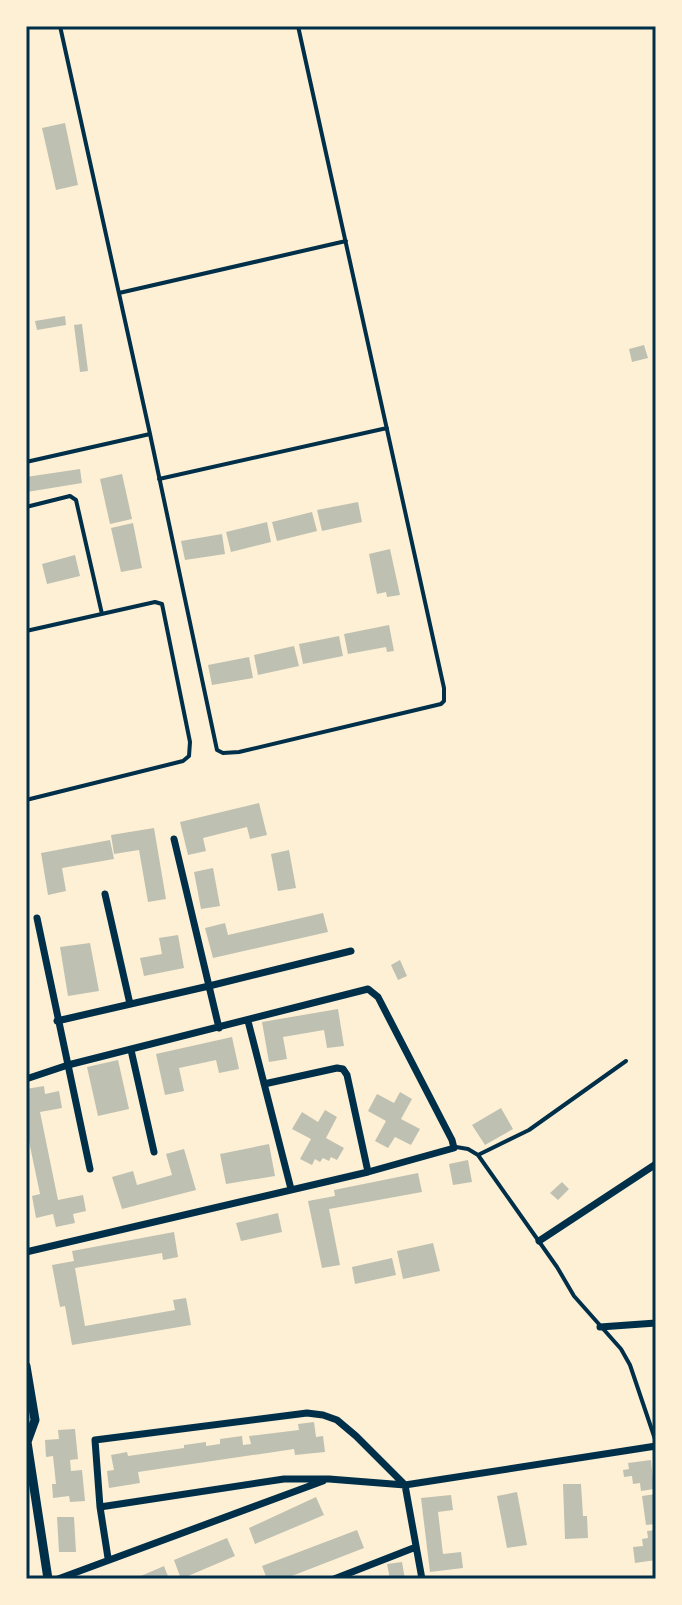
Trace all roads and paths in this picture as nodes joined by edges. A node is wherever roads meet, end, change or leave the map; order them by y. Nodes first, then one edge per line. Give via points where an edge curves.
1 (60, 26) edge
2 (298, 26) edge
3 (346, 241) junction
4 (119, 293) junction
5 (387, 428) junction
6 (150, 434) junction
7 (26, 462) edge
8 (159, 479) junction
9 (26, 507) edge
10 (102, 614) junction
11 (26, 631) edge
12 (26, 800) edge
13 (174, 839) dead end
14 (105, 894) dead end
15 (37, 918) dead end
16 (351, 951) dead end
17 (209, 986) junction
18 (130, 1004) junction
19 (57, 1021) junction
20 (248, 1021) junction
21 (219, 1028) junction
22 (131, 1050) junction
23 (626, 1061) dead end
24 (68, 1065) junction
25 (26, 1079) edge
26 (264, 1084) junction
27 (454, 1148) junction
28 (154, 1152) dead end
29 (478, 1155) junction
30 (656, 1164) edge
31 (90, 1169) dead end
32 (368, 1172) junction
33 (291, 1189) junction
34 (539, 1241) junction
35 (26, 1252) edge
36 (656, 1323) edge
37 (600, 1327) junction
38 (26, 1366) edge
39 (30, 1400) edge
40 (30, 1420) edge
41 (26, 1441) edge
42 (656, 1444) edge
43 (329, 1479) junction
44 (405, 1485) junction
45 (100, 1507) junction
46 (416, 1547) junction
47 (108, 1558) junction
48 (48, 1579) edge
49 (58, 1579) edge
50 (334, 1579) edge
51 (422, 1579) edge

1 - 4 lane
2 - 3 lane
3 - 4 lane
3 - 5 lane
4 - 6 lane
5 - 8 lane
5 - 8 lane via 444,701 239,752 223,753 215,746
6 - 7 lane
6 - 8 lane
9 - 10 lane via 70,496 76,500
10 - 11 lane
10 - 12 lane via 162,604 189,756
13 - 17 street
14 - 18 street
15 - 19 street
16 - 17 street
17 - 18 street
17 - 21 street
18 - 19 street
19 - 24 street
20 - 21 street
20 - 26 street
20 - 27 street via 358,990 373,991
21 - 22 street
22 - 24 street
22 - 28 street
23 - 29 lane via 529,1130
24 - 25 street
24 - 31 street
26 - 32 street via 343,1069
26 - 33 street
27 - 29 lane
27 - 32 street
29 - 34 lane
30 - 34 street
32 - 33 street
33 - 35 street
34 - 37 lane
36 - 37 street
37 - 42 lane via 630,1365
38 - 39 street
39 - 40 street
40 - 41 street
41 - 48 street
42 - 44 street
43 - 44 street
43 - 45 street via 250,1483
43 - 47 street
44 - 45 street via 337,1420 307,1413 95,1440
44 - 46 street
45 - 47 street
46 - 50 street
46 - 51 street
47 - 49 street

